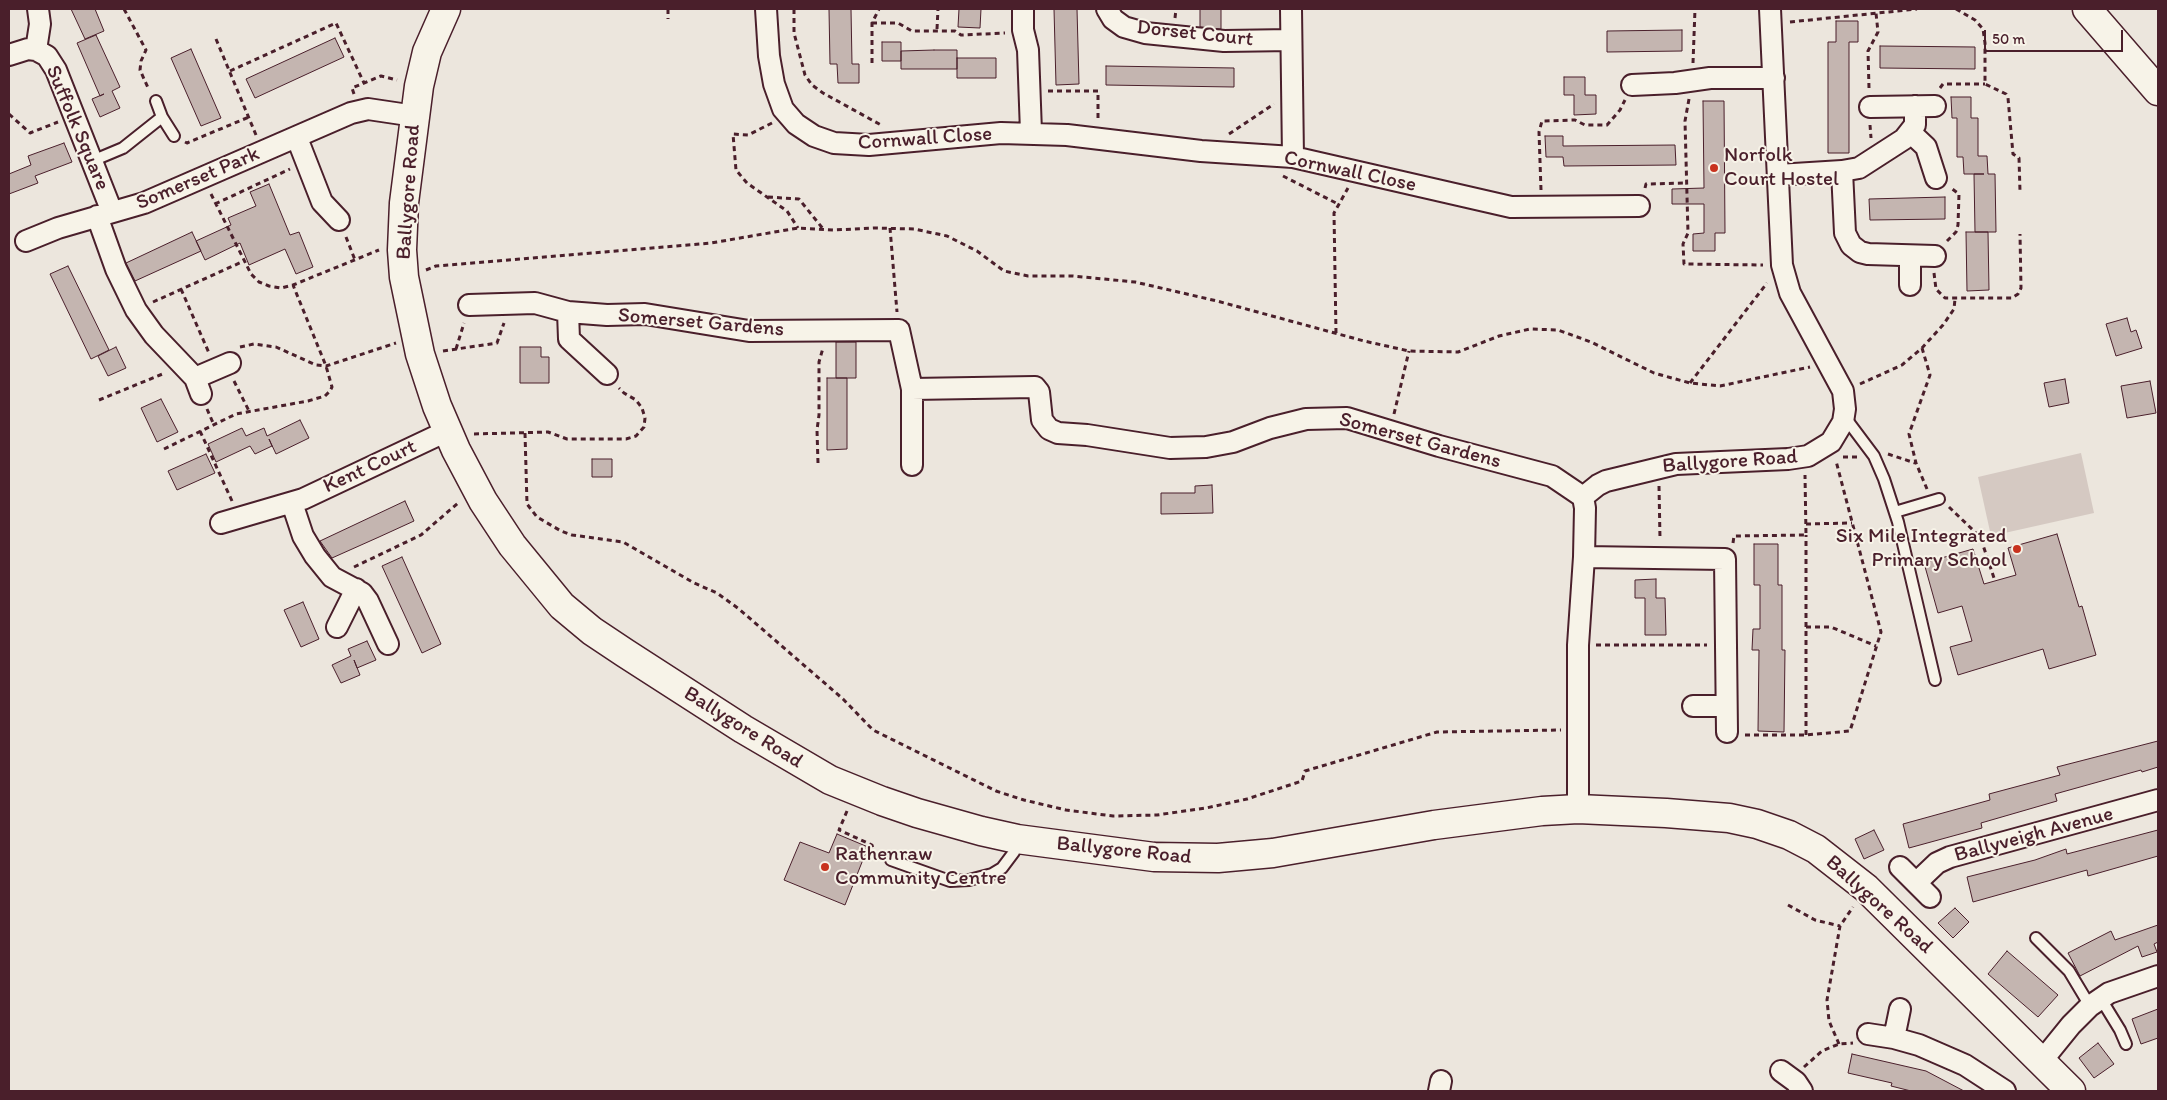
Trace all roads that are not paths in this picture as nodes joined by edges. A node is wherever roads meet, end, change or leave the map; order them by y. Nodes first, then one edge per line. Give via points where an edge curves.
1 (38, 9) edge
2 (446, 9) edge
3 (766, 9) edge
4 (1023, 9) edge
5 (1107, 9) edge
6 (1291, 9) edge
7 (2087, 9) edge
8 (1771, 16) edge
9 (1292, 40) junction
10 (36, 50) junction
11 (9, 55) edge
12 (1774, 78) junction
13 (1632, 85) road end
14 (2158, 90) edge
15 (156, 101) road end
16 (1914, 106) junction
17 (1935, 106) road end
18 (1870, 107) dead end
19 (415, 116) junction
20 (162, 117) junction
21 (1031, 132) junction
22 (1910, 132) junction
23 (174, 136) road end
24 (297, 138) junction
25 (1293, 156) junction
26 (92, 161) junction
27 (1842, 170) junction
28 (1778, 175) junction
29 (1936, 178) road end
30 (1639, 206) road end
31 (104, 214) junction
32 (339, 220) road end
33 (26, 241) dead end
34 (1910, 256) junction
35 (1935, 256) road end
36 (1910, 285) dead end
37 (469, 305) road end
38 (568, 312) junction
39 (224, 366) road end
40 (607, 374) road end
41 (912, 389) junction
42 (1844, 416) junction
43 (449, 435) junction
44 (912, 465) dead end
45 (1583, 497) junction
46 (1939, 499) road end
47 (292, 503) junction
48 (1895, 512) junction
49 (230, 520) road end
50 (1584, 557) junction
51 (356, 589) junction
52 (338, 627) dead end
53 (388, 644) dead end
54 (1935, 680) dead end
55 (1693, 706) dead end
56 (1726, 706) junction
57 (1727, 732) road end
58 (2158, 800) edge
59 (1578, 809) junction
60 (1018, 839) junction
61 (891, 860) dead end
62 (1900, 867) dead end
63 (1916, 883) junction
64 (1930, 897) dead end
65 (2036, 938) dead end
66 (2158, 976) edge
67 (2095, 1002) junction
68 (1900, 1008) dead end
69 (1868, 1034) road end
70 (1894, 1038) junction
71 (2126, 1044) dead end
72 (2041, 1062) junction
73 (2005, 1091) edge
74 (2071, 1091) edge

1 - 10 street, Suffolk Square via 40,24
2 - 19 street, Ballygore Road via 427,52
3 - 21 street, Cornwall Close via 769,56 783,109 796,124 814,136 834,143 869,145
4 - 21 street
5 - 9 street, Dorset Court via 1113,19 1124,27 1145,33 1224,41
6 - 9 street
7 - 14 street
8 - 12 street
9 - 25 street
10 - 11 street, Suffolk Square
10 - 26 street, Suffolk Square via 47,56 56,70
12 - 13 street via 1710,78
12 - 28 street
15 - 20 lane
16 - 17 street
16 - 18 street
16 - 22 street via 1915,125
19 - 24 street, Somerset Park via 378,110 357,111
19 - 43 street, Ballygore Road via 406,181 402,250 404,277 418,346
20 - 23 lane
20 - 26 lane via 123,148
21 - 25 street, Cornwall Close via 1208,152
22 - 27 street via 1865,165
22 - 29 street via 1926,146
24 - 31 street, Somerset Park via 144,204
24 - 32 street via 322,202
25 - 30 street, Cornwall Close via 1502,205 1542,208
26 - 31 street, Suffolk Square
27 - 28 street
27 - 34 street via 1845,233 1851,245 1868,254
28 - 42 street via 1782,266 1790,293 1843,392
31 - 33 street, Somerset Park
31 - 39 street via 116,270 136,310 154,335 193,379
34 - 35 street
34 - 36 street
37 - 38 street, Somerset Gardens via 535,303
38 - 40 street via 570,339
38 - 41 street, Somerset Gardens via 645,314 749,331 899,330
41 - 44 street
41 - 45 street, Somerset Gardens via 1032,386 1039,392 1042,420 1052,432 1170,448 1233,442 1306,419 1347,418 1552,476
42 - 45 street, Ballygore Road via 1831,442 1800,458 1659,467 1606,480
42 - 48 lane via 1874,456
43 - 47 street, Kent Court
43 - 60 street, Ballygore Road via 476,488 536,577 577,619 625,654 823,776 856,791 952,823
45 - 50 street
46 - 48 lane
47 - 49 street, Kent Court
47 - 51 street via 309,547 323,567 332,577
48 - 54 lane
50 - 56 street via 1725,550
50 - 59 street via 1578,645
51 - 52 street
51 - 53 street via 368,601
55 - 56 street
56 - 57 street
58 - 63 street, Ballyveigh Avenue via 1950,857 1937,863
59 - 60 street, Ballygore Road via 1500,816 1242,857 1154,857
59 - 72 street, Ballygore Road via 1729,818 1789,835 1816,849 1866,888
60 - 61 lane via 1014,852 1002,868 969,880 950,881
62 - 63 street
63 - 64 street
65 - 67 lane
66 - 67 street via 2109,993
67 - 71 lane via 2120,1030
67 - 72 street
68 - 70 street
69 - 70 street
70 - 73 street via 1964,1065
72 - 74 street, Ballygore Road

